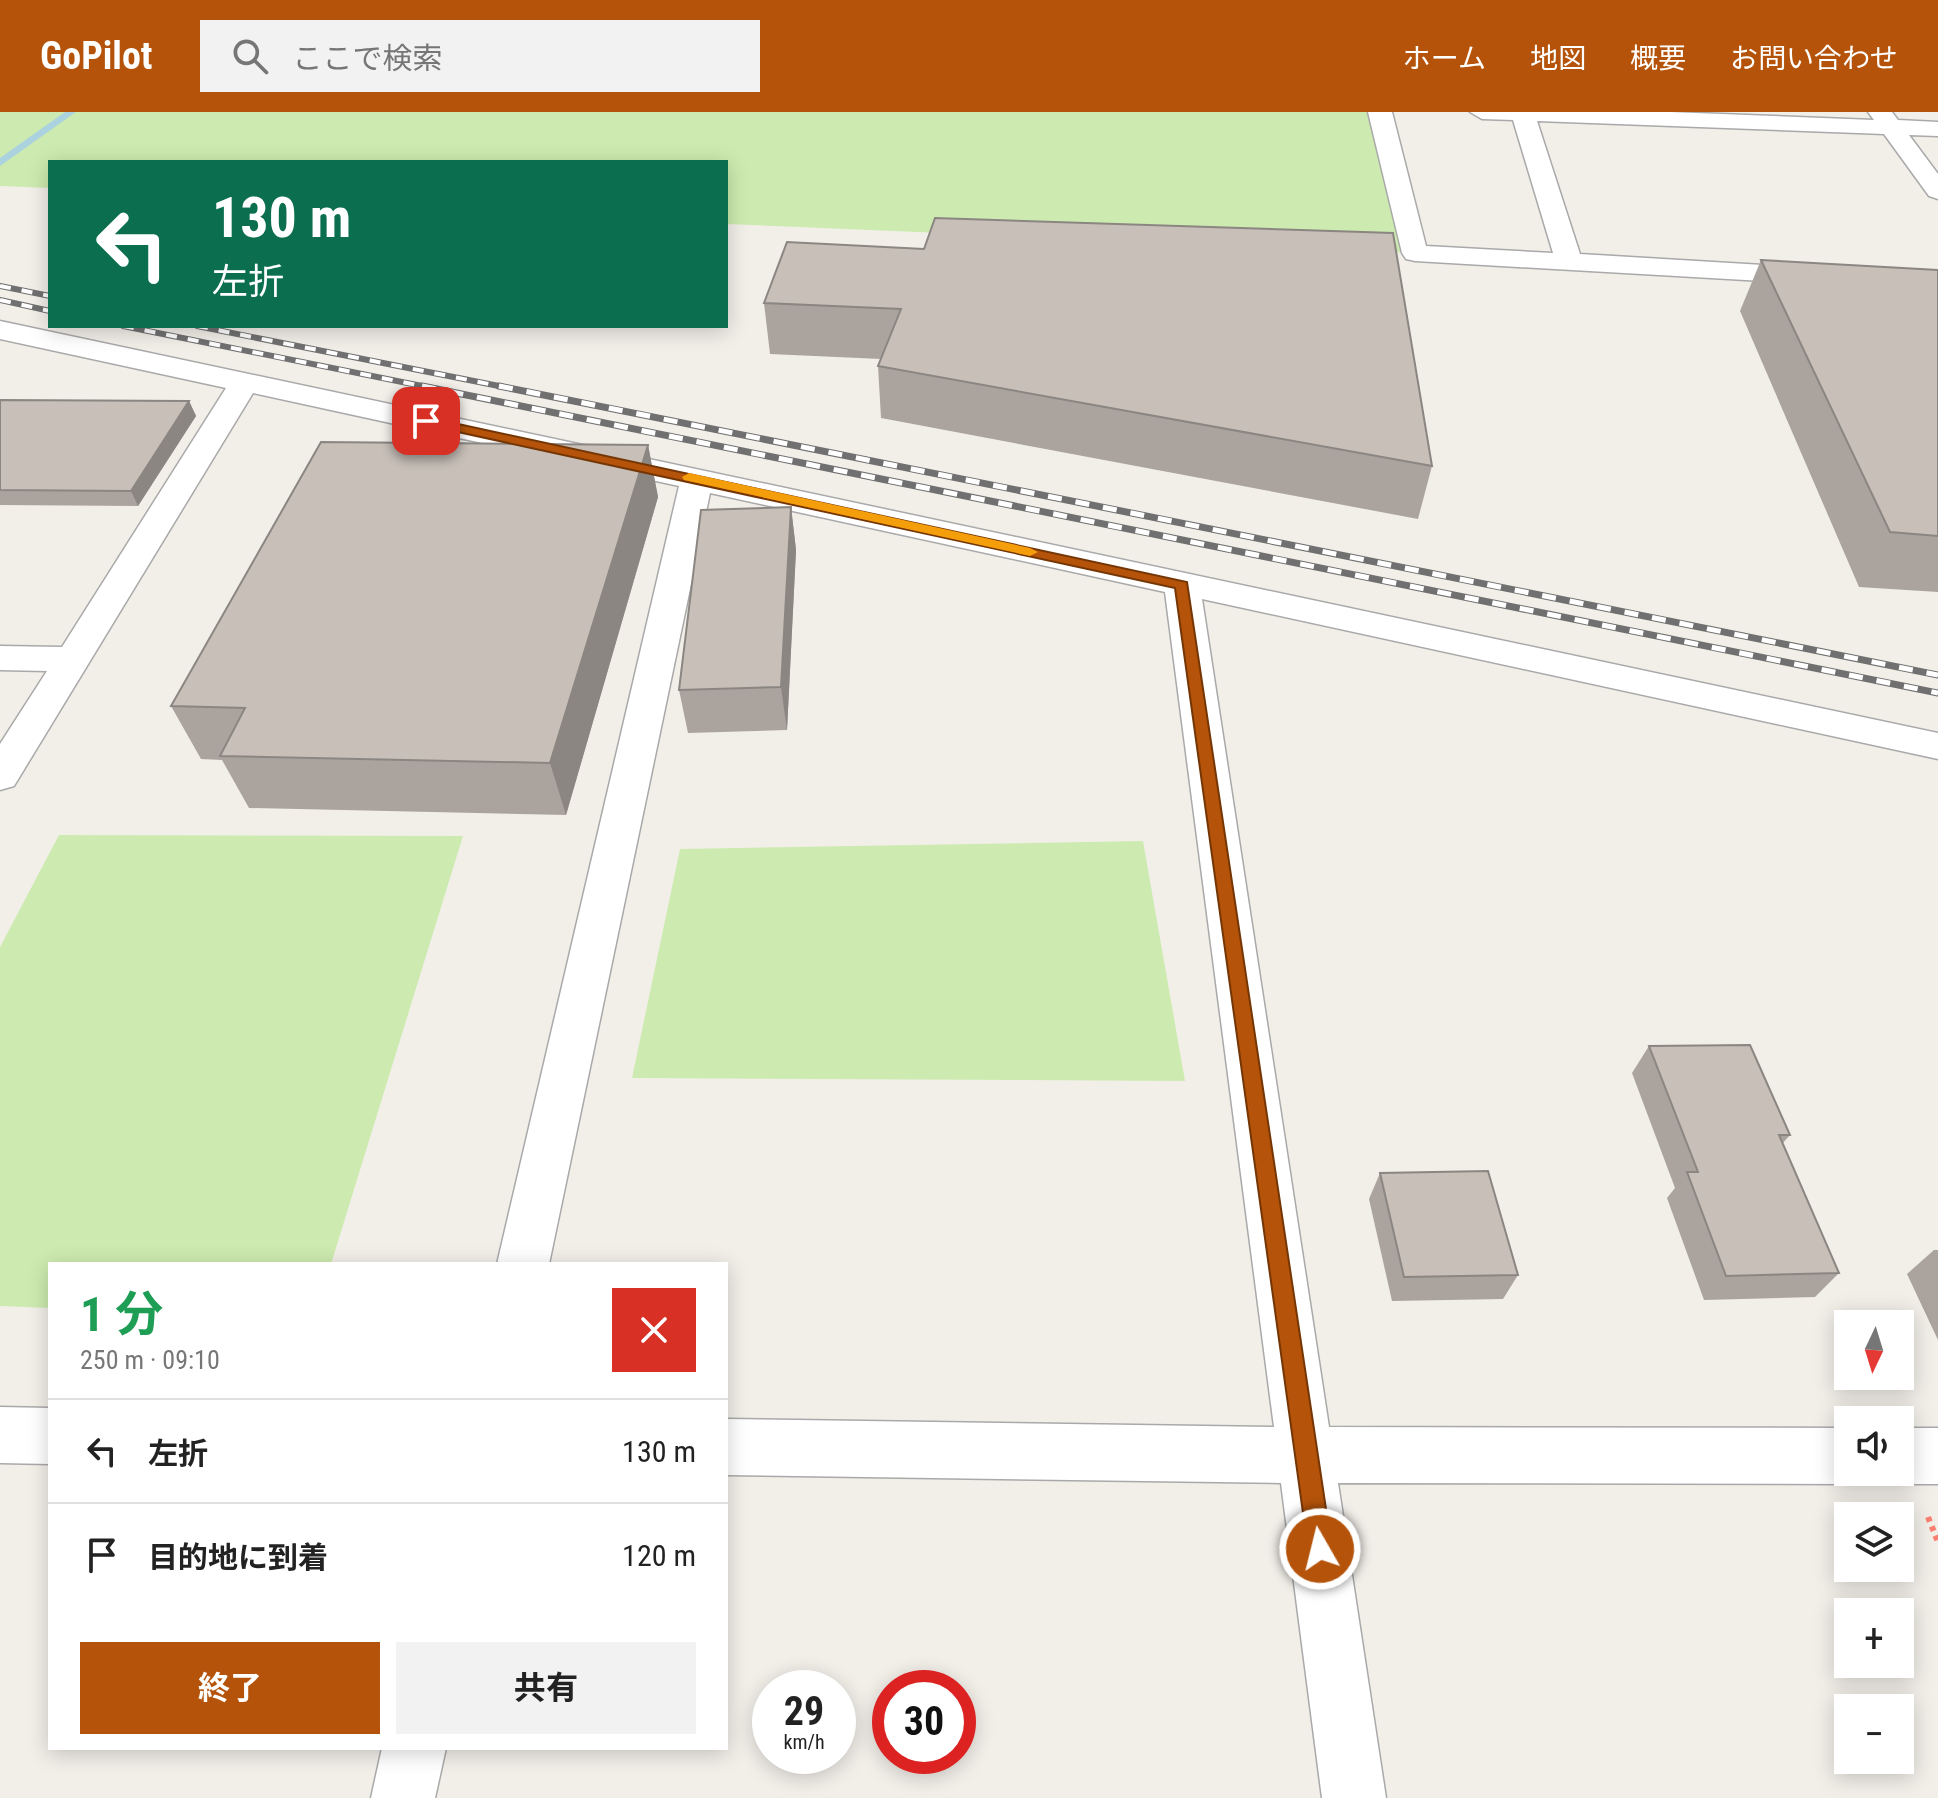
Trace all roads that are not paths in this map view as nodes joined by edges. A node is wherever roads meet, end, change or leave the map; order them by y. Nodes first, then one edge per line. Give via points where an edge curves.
1 (1380, 112) edge
2 (1482, 112) edge
3 (1522, 112) edge
4 (1885, 120) edge
5 (1938, 129) edge
6 (1938, 191) edge
7 (1569, 262) junction
8 (1846, 277) edge
9 (0, 330) edge
10 (245, 382) junction
11 (697, 479) junction
12 (1182, 585) junction
13 (0, 658) edge
14 (72, 659) junction
15 (1938, 746) edge
16 (0, 776) edge
17 (523, 1262) edge
18 (0, 1435) edge
19 (48, 1436) edge
20 (728, 1447) edge
21 (1308, 1455) junction
22 (1834, 1456) edge
23 (1914, 1456) edge
24 (1938, 1456) edge
25 (414, 1750) edge
26 (403, 1798) edge
27 (1354, 1798) edge

1 - 7 street via 1415,253
2 - 3 street
3 - 4 street
3 - 7 street
4 - 5 street
4 - 6 street
7 - 8 street
9 - 10 street
10 - 11 street
10 - 14 street
11 - 12 street
11 - 17 street
12 - 15 street
12 - 21 street
13 - 14 street
14 - 16 street
18 - 19 street
20 - 21 street
21 - 22 street
21 - 27 street
23 - 24 street
25 - 26 street

